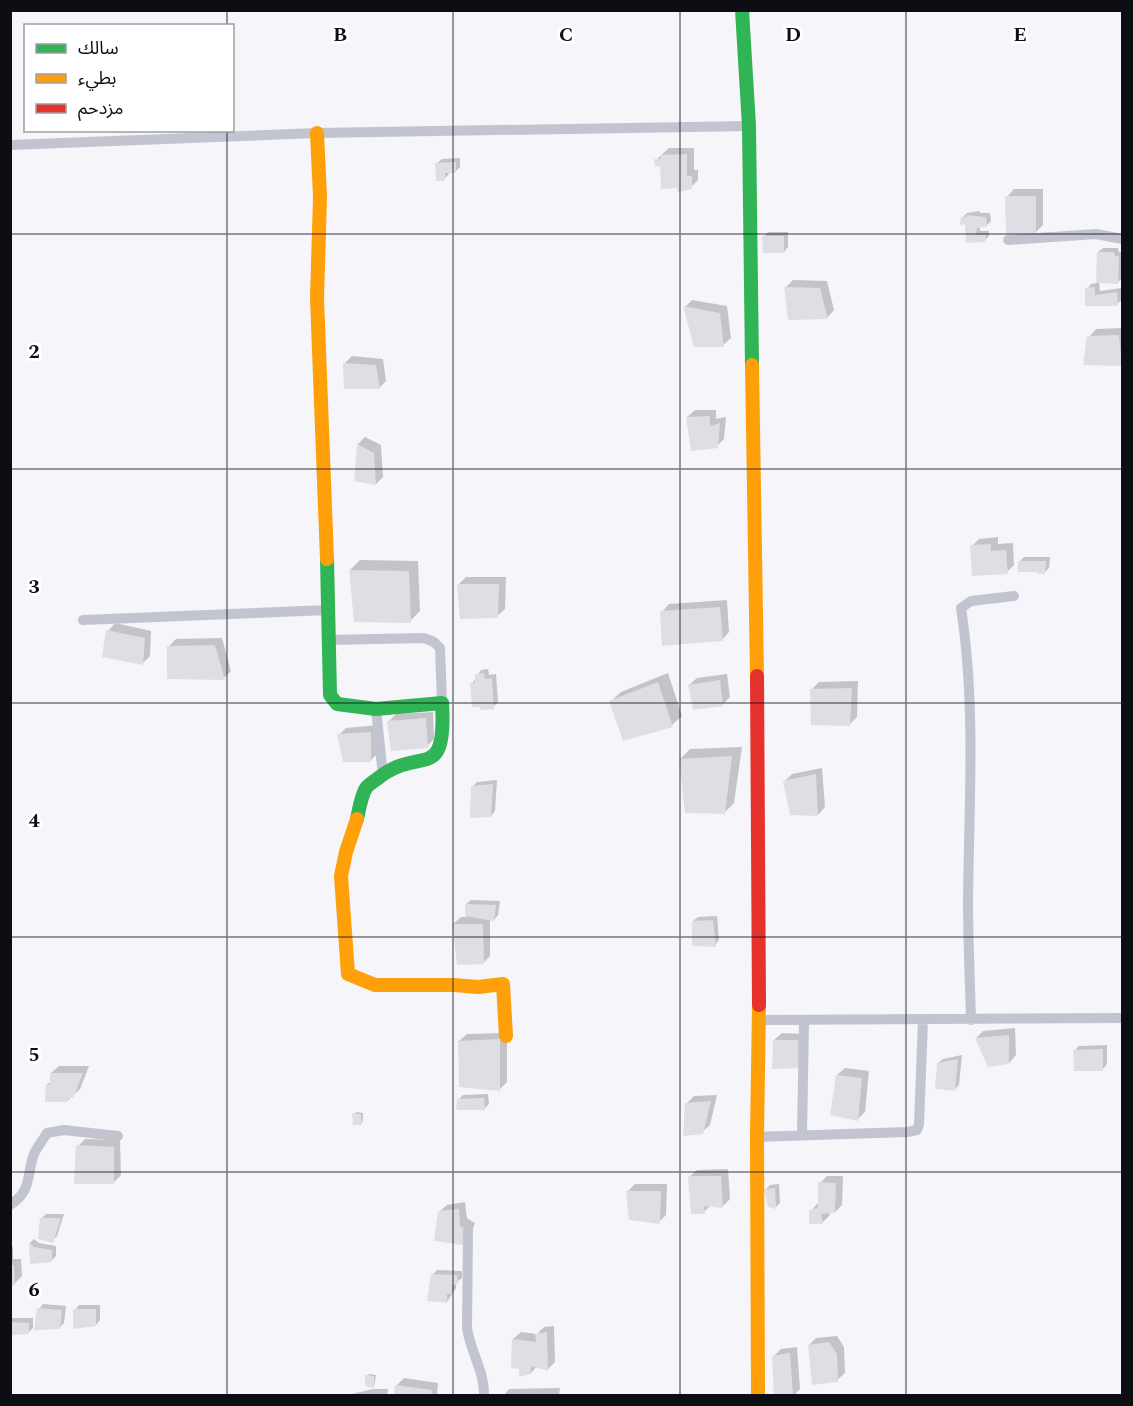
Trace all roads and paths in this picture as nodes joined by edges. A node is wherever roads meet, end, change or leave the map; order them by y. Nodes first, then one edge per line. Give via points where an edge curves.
1 (742, 10) edge
2 (749, 126) junction
3 (317, 133) junction
4 (10, 145) edge
5 (1122, 239) edge
6 (1008, 240) dead end
7 (1014, 596) dead end
8 (328, 610) junction
9 (83, 620) dead end
10 (328, 640) junction
11 (442, 703) junction
12 (376, 709) junction
13 (384, 775) junction
14 (1122, 1018) edge
15 (759, 1020) junction
16 (923, 1020) junction
17 (971, 1020) junction
18 (804, 1021) junction
19 (506, 1036) dead end
20 (802, 1135) junction
21 (118, 1136) dead end
22 (757, 1137) junction
23 (10, 1205) edge
24 (468, 1230) dead end
25 (484, 1395) edge
26 (759, 1395) edge

1 - 2 street
2 - 3 street
2 - 15 street
3 - 4 street
3 - 8 street via 317,298
5 - 6 street via 1096,234
7 - 17 street via 971,601 961,608 969,693
8 - 9 street
8 - 10 street
10 - 11 street via 424,638 434,642 440,648
10 - 12 street via 330,695 338,704
11 - 12 street
11 - 13 street via 442,744 436,755 388,769
12 - 13 street
13 - 19 street via 366,787 345,852 341,876 348,974 375,985 503,984
14 - 17 street
15 - 18 street
15 - 22 street
16 - 17 street
16 - 18 street
16 - 20 street via 917,1130
18 - 20 street
20 - 22 street
21 - 23 street via 64,1130 47,1133 34,1153 27,1188
22 - 26 street
24 - 25 street via 467,1328

